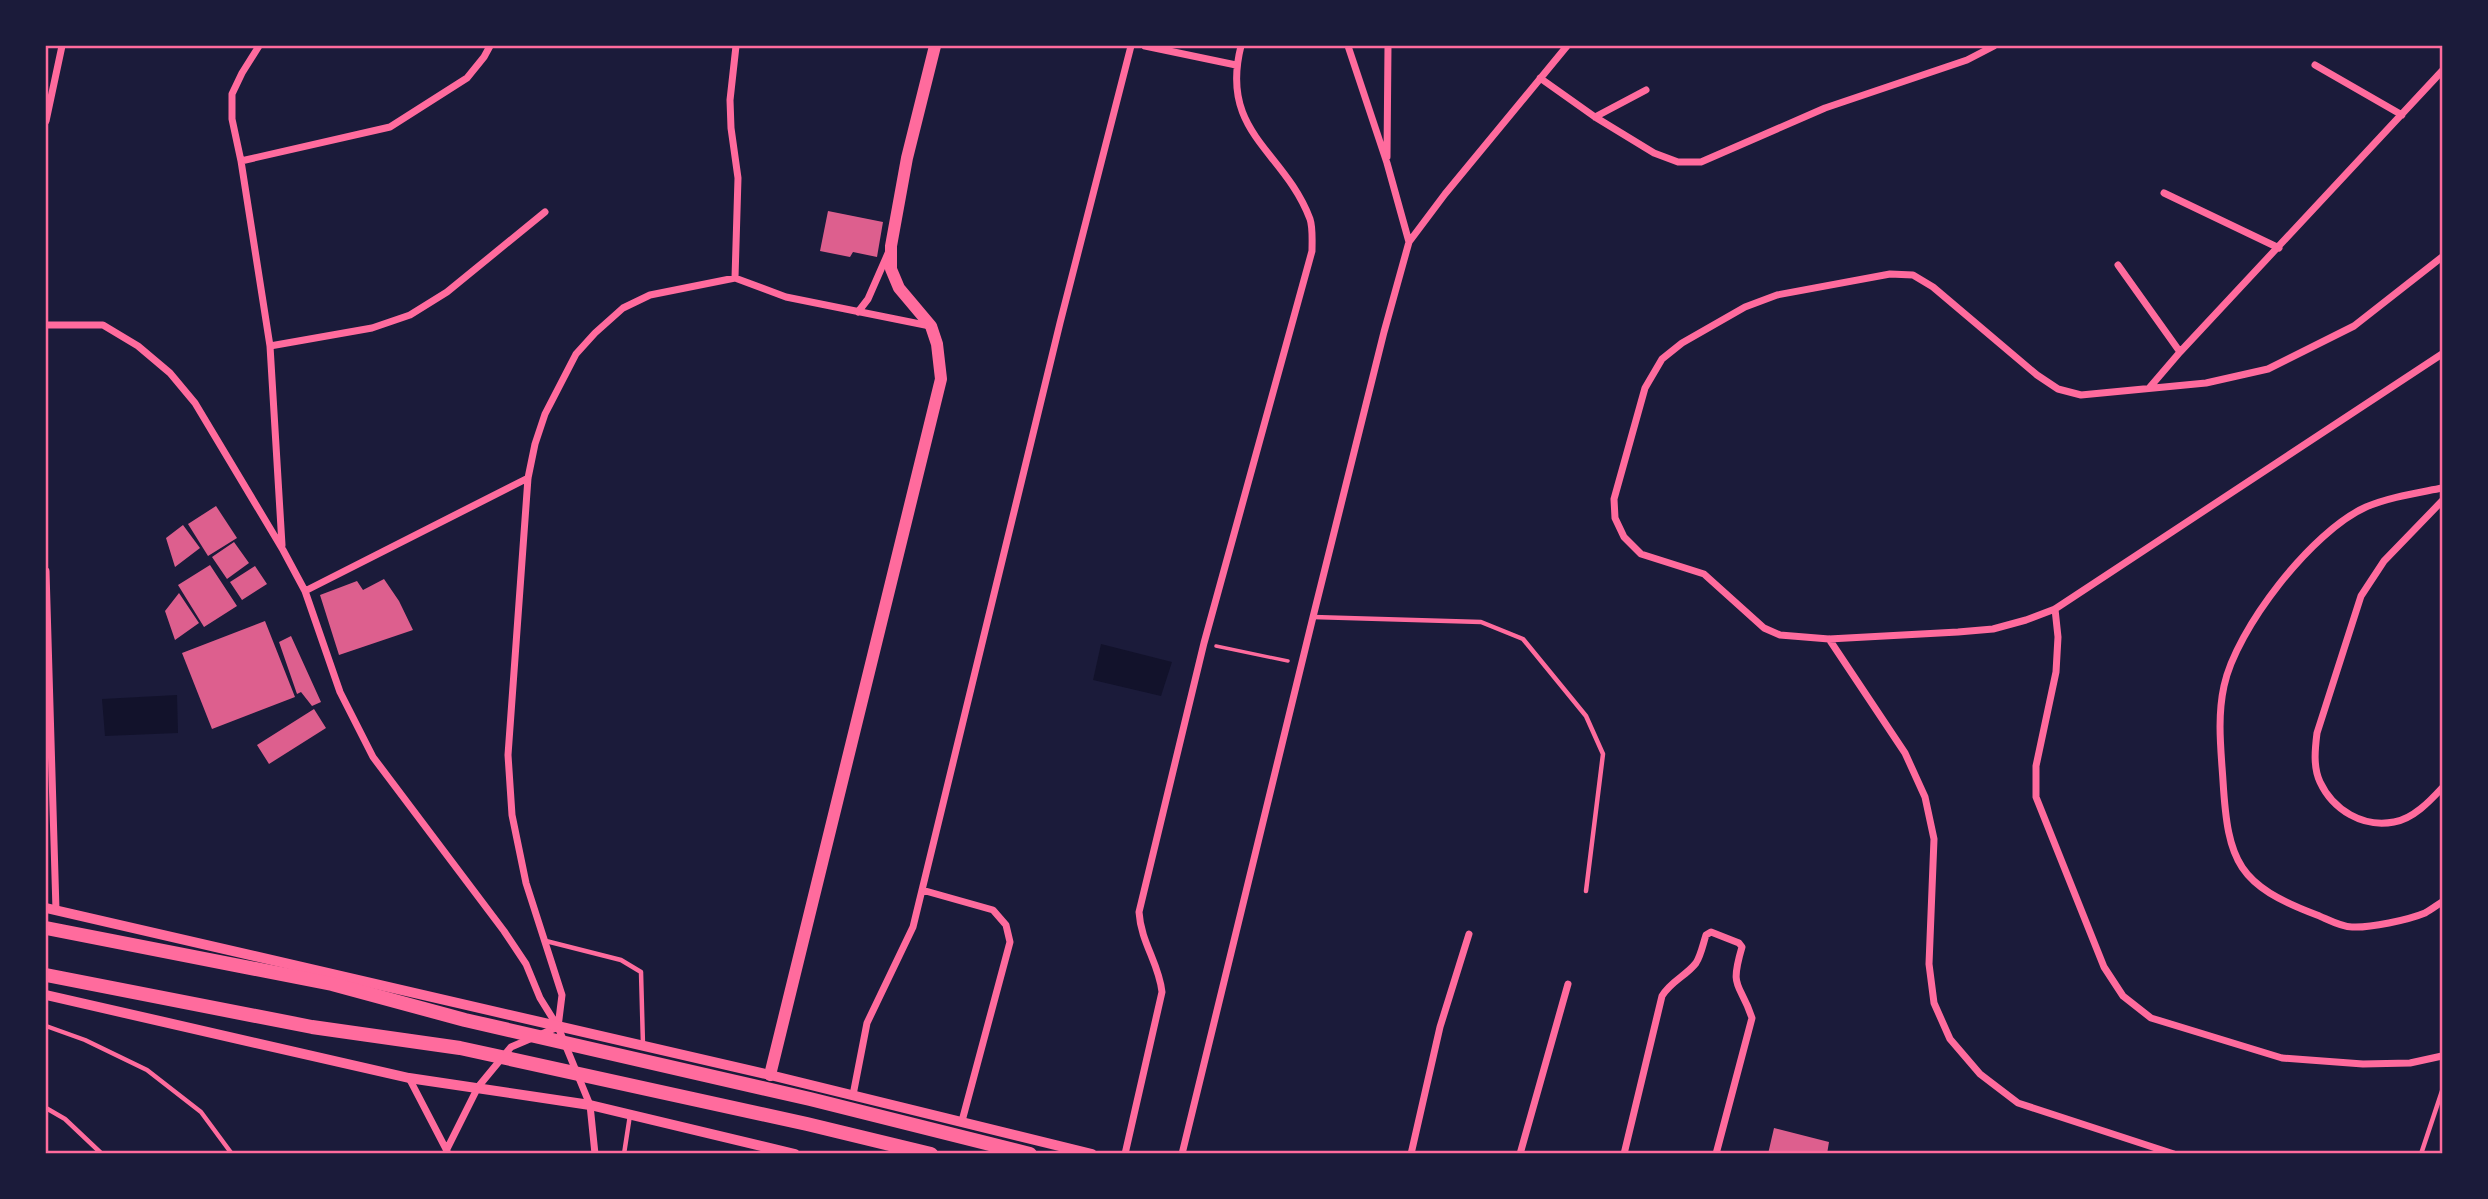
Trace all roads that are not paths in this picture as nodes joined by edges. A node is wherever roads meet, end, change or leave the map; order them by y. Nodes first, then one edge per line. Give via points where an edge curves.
1 (62, 46) edge
2 (259, 46) edge
3 (490, 46) edge
4 (736, 46) edge
5 (935, 46) edge
6 (1131, 46) edge
7 (1145, 46) edge
8 (1241, 46) edge
9 (1348, 46) edge
10 (1388, 46) edge
11 (1567, 46) edge
12 (1994, 46) edge
13 (1236, 65) junction
14 (2315, 65) dead end
15 (2442, 71) edge
16 (1540, 78) junction
17 (1646, 90) dead end
18 (2402, 115) junction
19 (1595, 117) junction
20 (46, 121) edge
21 (241, 162) junction
22 (1387, 163) junction
23 (2164, 193) dead end
24 (545, 212) dead end
25 (1409, 242) junction
26 (891, 246) junction
27 (2279, 248) junction
28 (2442, 257) edge
29 (2118, 265) dead end
30 (736, 278) junction
31 (858, 312) junction
32 (46, 325) edge
33 (931, 326) junction
34 (270, 346) junction
35 (2180, 352) junction
36 (2442, 354) edge
37 (2150, 387) junction
38 (528, 478) junction
39 (2442, 488) edge
40 (2442, 500) edge
41 (283, 550) junction
42 (46, 571) edge
43 (305, 591) junction
44 (2055, 609) junction
45 (1313, 617) junction
46 (1829, 639) junction
47 (2442, 788) edge
48 (922, 890) junction
49 (1586, 891) dead end
50 (2442, 902) edge
51 (51, 909) edge
52 (46, 928) edge
53 (1469, 934) dead end
54 (545, 940) junction
55 (46, 975) edge
56 (1568, 984) dead end
57 (46, 995) edge
58 (46, 1026) edge
59 (558, 1027) junction
60 (643, 1046) junction
61 (2442, 1056) edge
62 (770, 1075) junction
63 (409, 1078) junction
64 (478, 1087) junction
65 (2442, 1091) edge
66 (852, 1095) junction
67 (590, 1105) junction
68 (46, 1108) edge
69 (630, 1115) junction
70 (961, 1121) junction
71 (447, 1152) edge
72 (102, 1153) edge
73 (232, 1153) edge
74 (595, 1153) edge
75 (624, 1153) edge
76 (796, 1153) edge
77 (931, 1153) edge
78 (1030, 1153) edge
79 (1092, 1153) edge
80 (1125, 1153) edge
81 (1182, 1153) edge
82 (1411, 1153) edge
83 (1520, 1153) edge
84 (1625, 1153) edge
85 (1716, 1153) edge
86 (2174, 1153) edge
87 (2421, 1153) edge

1 - 20 street
2 - 21 street via 232,94
3 - 21 street via 467,78 390,127
4 - 30 street via 730,100 738,177
5 - 26 main road
6 - 48 street
7 - 13 street
8 - 13 street
9 - 22 street
10 - 22 street
11 - 16 street
12 - 19 street via 1967,60 1825,108 1701,162 1678,162 1654,153
13 - 80 street via 1240,107 1251,131 1299,197 1311,221 1312,251 1204,643 1139,912 1140,932 1160,976 1162,992
14 - 18 street
15 - 18 street
16 - 19 street
16 - 25 street
17 - 19 street
18 - 27 street
21 - 34 street
22 - 25 street
23 - 27 street
24 - 34 street via 447,292 410,315 372,328
25 - 45 street
26 - 31 street
26 - 33 main road via 891,269 900,288
27 - 35 street
28 - 37 street via 2354,326 2268,369 2206,383
29 - 35 street
30 - 31 street via 786,297
30 - 38 street via 650,295 623,308 594,333 576,355 545,414
31 - 33 street
32 - 41 street via 103,325 138,345 170,373 194,403
33 - 62 main road via 941,379
34 - 41 street
35 - 37 street
36 - 44 street
37 - 46 street via 2081,395 2058,389 1913,275 1890,274 1777,295 1745,306 1682,343 1662,359 1645,388 1614,499 1615,519 1624,537 1641,554 1704,574 1764,628 1780,635
38 - 43 street
38 - 54 street via 508,755 512,816 526,883
39 - 50 street via 2364,508 2311,546 2240,643 2224,685 2219,723 2226,825 2235,857 2254,882 2280,901 2350,928 2425,913
40 - 47 street via 2384,561 2361,596 2314,756 2319,781 2338,808 2366,823 2396,822 2424,807
41 - 43 street
42 - 51 street
43 - 59 street via 340,692 373,757 527,964
44 - 46 street via 1993,629
44 - 61 street via 2056,672 2036,766 2036,797 2105,967 2123,996 2151,1018 2282,1058 2363,1064 2410,1063
45 - 49 lane via 1481,622 1523,639 1586,716 1603,754
45 - 81 street
46 - 86 street via 1905,754 1925,797 1934,839 1928,964 1934,1003 1950,1039 1980,1074 2018,1103
48 - 66 street via 913,927 867,1023
48 - 70 street via 993,910 1006,925 1010,942
51 - 59 street
52 - 78 main road via 332,984 465,1020
53 - 82 street via 1440,1027
54 - 59 street via 562,995
54 - 60 lane via 621,960 640,972
55 - 77 main road via 312,1027 460,1048
56 - 83 street
57 - 63 street
58 - 73 lane via 146,1070 201,1112
59 - 60 street
59 - 64 street via 512,1047
59 - 67 street
60 - 62 street
62 - 66 street
63 - 64 street
63 - 71 street
64 - 67 street
64 - 71 street
65 - 87 lane
66 - 70 street
67 - 69 street
67 - 74 street
68 - 72 lane via 65,1118
69 - 75 lane
69 - 76 street
70 - 79 street
84 - 85 street via 1662,996 1698,960 1711,932 1741,947 1735,983 1752,1018

